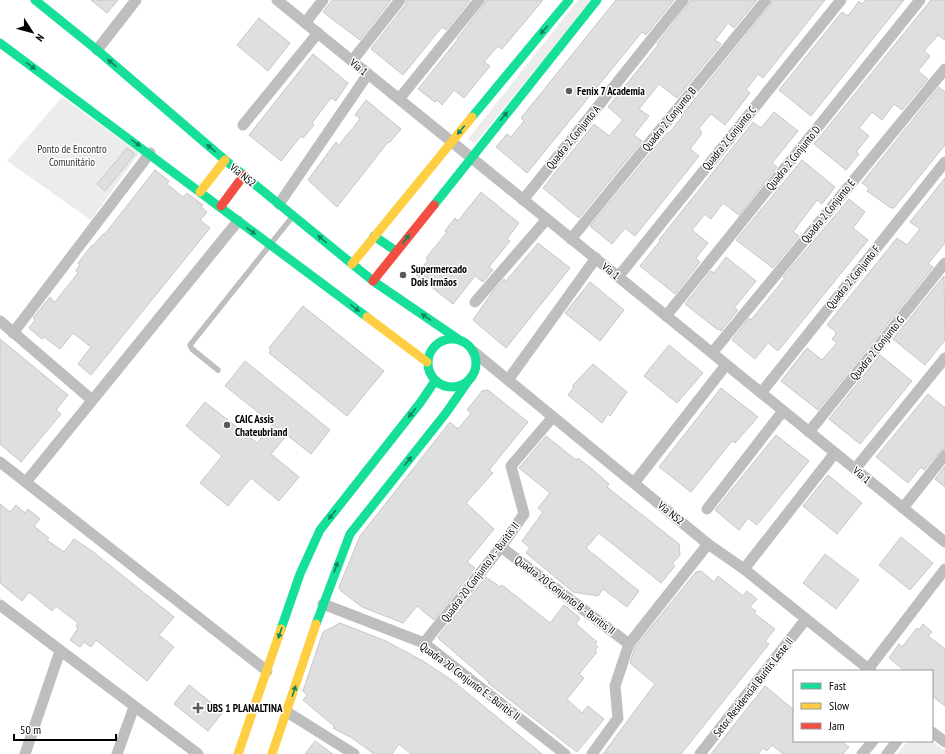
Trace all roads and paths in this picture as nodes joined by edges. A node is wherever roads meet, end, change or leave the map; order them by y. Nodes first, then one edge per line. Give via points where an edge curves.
1 (35, 0) edge
2 (136, 0) edge
3 (277, 0) edge
4 (323, 0) edge
5 (400, 0) edge
6 (479, 0) edge
7 (569, 0) edge
8 (597, 0) edge
9 (684, 0) edge
10 (766, 0) edge
11 (841, 0) edge
12 (920, 0) edge
13 (305, 22) junction
14 (318, 33) junction
15 (0, 43) edge
16 (97, 50) junction
17 (352, 60) junction
18 (945, 69) edge
19 (368, 74) junction
20 (399, 99) junction
21 (243, 125) dead end
22 (451, 141) junction
23 (150, 153) junction
24 (471, 157) junction
25 (225, 160) junction
26 (945, 162) edge
27 (244, 175) junction
28 (200, 192) junction
29 (523, 200) junction
30 (279, 204) junction
31 (221, 206) junction
32 (294, 215) junction
33 (547, 219) junction
34 (238, 221) junction
35 (374, 236) junction
36 (572, 239) junction
37 (270, 244) junction
38 (396, 252) junction
39 (596, 258) junction
40 (945, 263) edge
41 (352, 264) junction
42 (618, 276) junction
43 (373, 281) junction
44 (475, 302) dead end
45 (666, 316) junction
46 (0, 321) edge
47 (13, 333) junction
48 (458, 339) junction
49 (474, 352) junction
50 (712, 353) junction
51 (945, 358) edge
52 (427, 362) junction
53 (726, 365) junction
54 (218, 370) dead end
55 (472, 378) junction
56 (508, 380) junction
57 (435, 381) junction
58 (760, 393) junction
59 (92, 400) junction
60 (783, 411) junction
61 (552, 418) junction
62 (809, 432) junction
63 (834, 453) junction
64 (945, 455) edge
65 (0, 462) edge
66 (855, 469) junction
67 (26, 482) junction
68 (634, 483) junction
69 (903, 508) junction
70 (707, 509) dead end
71 (945, 542) edge
72 (708, 544) junction
73 (501, 547) junction
74 (945, 569) edge
75 (744, 570) junction
76 (323, 604) junction
77 (0, 605) edge
78 (806, 619) junction
79 (424, 643) junction
80 (629, 644) junction
81 (60, 651) junction
82 (870, 670) edge
83 (267, 671) junction
84 (134, 707) junction
85 (287, 712) junction
86 (933, 733) edge
87 (872, 742) edge
88 (896, 742) edge
89 (945, 742) edge
90 (25, 754) edge
91 (117, 754) edge
92 (198, 754) edge
93 (238, 754) edge
94 (272, 754) edge
95 (354, 754) edge
96 (565, 754) edge
97 (592, 754) edge
98 (700, 754) edge
99 (862, 754) edge
100 (887, 754) edge

1 - 16 street, Via NS2
2 - 16 street
3 - 13 street, Via 1
4 - 13 street
5 - 17 street
6 - 20 street
7 -> 22 street
24 -> 8 street
9 - 29 street, Quadra 2 Conjunto A
10 - 36 street, Quadra 2 Conjunto B
11 - 42 street, Quadra 2 Conjunto C
12 - 45 street, Quadra 2 Conjunto D
13 - 14 street, Via 1
14 - 17 street, Via 1
14 - 21 street
15 -> 23 street
25 -> 16 street, Via NS2
17 - 19 street, Via 1
18 - 50 street, Quadra 2 Conjunto E
19 - 20 street, Via 1
19 - 30 street
20 - 22 street, Via 1
22 - 24 street, Via 1
22 - 35 street
23 - 28 street
23 - 47 street
24 - 29 street, Via 1
38 -> 24 street
25 - 27 street, Via NS2
25 - 28 street
26 - 58 street, Quadra 2 Conjunto F
27 - 30 street, Via NS2
27 - 31 street
28 - 31 street
29 - 33 street, Via 1
30 - 32 street, Via NS2
31 - 34 street
32 - 37 lane
41 -> 32 street, Via NS2
33 - 36 street, Via 1
33 - 44 street
34 -> 37 street
34 - 59 street
35 - 38 street
35 - 41 street
36 - 39 street, Via 1
37 -> 52 street
37 - 54 lane via 190,345
38 - 43 street
39 - 42 street, Via 1
39 - 56 street
40 - 62 street, Quadra 2 Conjunto G
41 - 43 street, Via NS2
42 - 45 street, Via 1
48 -> 43 street, Via NS2
45 - 50 street, Via 1
46 - 47 street
47 - 59 street
48 - 49 street
48 - 52 street via 446,340 434,346
49 - 55 street via 476,361
49 - 56 street, Via NS2
50 - 53 street, Via 1
51 - 66 street
52 - 57 street via 429,372
53 - 58 street, Via 1
53 - 68 street
55 - 57 street via 454,388
76 -> 55 street via 350,534
56 - 61 street, Via NS2
57 -> 83 street via 320,530 300,574
58 - 60 street, Via 1
59 - 67 street
60 - 62 street, Via 1
60 - 70 street
61 - 68 street, Via NS2
61 - 73 street, Quadra 20 Conjunto A - Buritis II via 511,466 524,514
62 - 63 street, Via 1
63 - 66 street, Via 1
63 - 75 street
64 - 69 street
65 - 67 street
66 - 69 street, Via 1
67 - 83 street
68 - 72 street, Via NS2
69 - 71 street, Via 1
72 - 75 street, Via NS2
72 - 80 street
73 - 79 street, Quadra 20 Conjunto A - Buritis II
73 - 80 street, Quadra 20 Conjunto B - Buritis II
74 - 82 street
75 - 78 street, Via NS2
76 - 79 street, Quadra 20 Conjunto E - Buritis II
85 -> 76 street
77 - 81 street
78 - 82 street, Via NS2
78 - 98 street, Setor Residencial Buritis Leste II
79 - 96 street, Quadra 20 Conjunto E - Buritis II
80 - 97 street via 615,686 618,718
81 - 84 street
81 - 90 street
83 - 93 street
84 - 91 street
84 - 92 street
85 - 94 street
85 - 95 street
86 - 89 street
87 - 99 street
88 - 100 street

